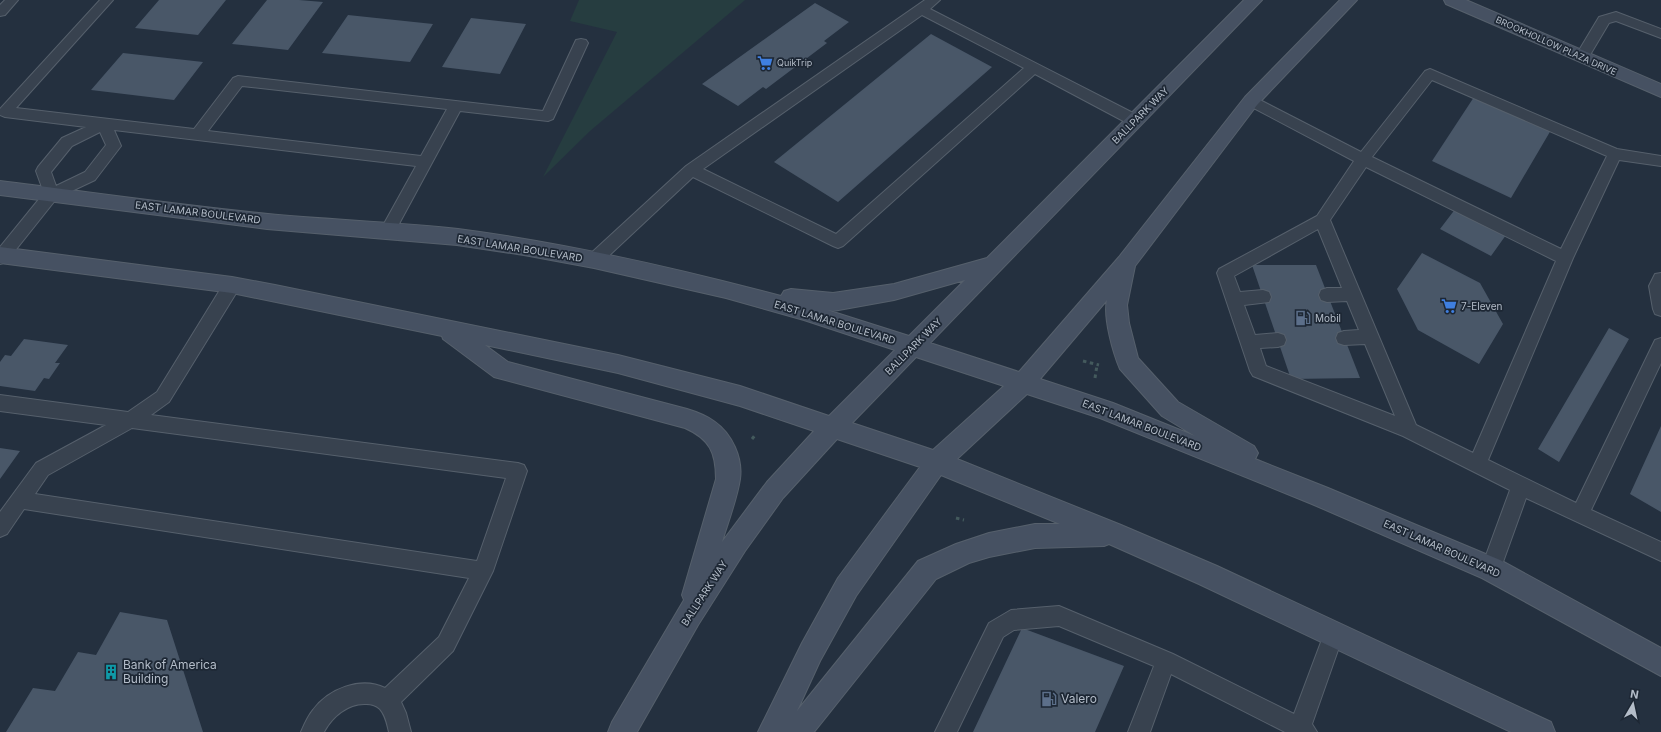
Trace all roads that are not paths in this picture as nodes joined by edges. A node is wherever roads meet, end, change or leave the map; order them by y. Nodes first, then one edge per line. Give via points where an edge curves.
1 (12, 0) edge
2 (107, 0) edge
3 (934, 0) edge
4 (1254, 0) edge
5 (1349, 0) edge
6 (1452, 0) edge
7 (921, 9) junction
8 (0, 12) edge
9 (1661, 34) edge
10 (581, 43) dead end
11 (1582, 57) junction
12 (1034, 68) junction
13 (1661, 91) edge
14 (1251, 101) junction
15 (456, 106) junction
16 (1134, 120) junction
17 (104, 124) junction
18 (197, 135) junction
19 (1615, 154) junction
20 (1363, 159) junction
21 (1661, 161) edge
22 (425, 162) junction
23 (691, 170) junction
24 (0, 188) edge
25 (52, 194) junction
26 (1322, 220) junction
27 (388, 231) junction
28 (1, 256) edge
29 (1564, 258) junction
30 (594, 260) junction
31 (1126, 263) junction
32 (995, 264) junction
33 (1661, 279) edge
34 (232, 285) junction
35 (726, 290) junction
36 (1353, 294) junction
37 (1327, 295) dead end
38 (1263, 298) dead end
39 (1234, 299) junction
40 (1661, 309) edge
41 (445, 328) junction
42 (1371, 337) junction
43 (1344, 338) dead end
44 (1278, 340) dead end
45 (1250, 342) junction
46 (1661, 345) edge
47 (913, 347) junction
48 (1023, 383) junction
49 (0, 403) edge
50 (128, 421) junction
51 (833, 427) junction
52 (1409, 430) junction
53 (938, 462) junction
54 (1477, 464) junction
55 (1521, 486) junction
56 (1320, 496) junction
57 (20, 500) junction
58 (1580, 514) junction
59 (0, 528) edge
60 (1112, 533) junction
61 (1661, 552) edge
62 (1491, 569) junction
63 (484, 571) junction
64 (689, 616) junction
65 (1334, 633) junction
66 (1166, 661) junction
67 (1661, 663) edge
68 (388, 700) junction
69 (1303, 730) edge
70 (312, 732) edge
71 (400, 732) edge
72 (622, 732) edge
73 (772, 732) edge
74 (796, 732) edge
75 (946, 732) edge
76 (1139, 732) edge
77 (1542, 732) edge

1 - 8 lane
2 - 17 lane via 5,112
3 - 7 lane
4 - 16 main road, BALLPARK WAY
5 - 14 main road
6 - 11 main road, BROOKHOLLOW PLAZA DRIVE
7 - 12 lane
7 - 23 lane
9 - 11 lane via 1616,16 1604,20
10 - 15 lane via 548,116
11 - 13 main road, BROOKHOLLOW PLAZA DRIVE
12 - 16 lane
12 - 23 lane via 838,242
14 - 20 lane
14 - 31 main road
15 - 18 lane via 238,81
15 - 22 lane
16 - 32 main road, BALLPARK WAY
17 - 18 lane
17 - 25 lane via 67,142 43,171
17 - 25 lane via 114,146 90,176
18 - 22 lane
19 - 20 lane via 1430,74
19 - 21 lane
19 - 29 lane
20 - 26 lane
20 - 29 lane
22 - 27 lane
23 - 30 lane
24 - 25 main road, EAST LAMAR BOULEVARD
25 - 27 main road, EAST LAMAR BOULEVARD via 267,221
25 - 28 lane
26 - 36 lane
26 - 39 lane via 1225,273
27 - 30 main road, EAST LAMAR BOULEVARD via 457,237
28 - 34 main road
29 - 54 lane
30 - 35 main road, EAST LAMAR BOULEVARD
31 - 48 main road
31 - 56 main road via 1116,305 1128,362 1170,409
32 - 35 main road via 894,292 833,302
32 - 47 main road, BALLPARK WAY
33 - 40 lane via 1657,286
34 - 41 main road
34 - 50 lane via 163,397
35 - 47 main road, EAST LAMAR BOULEVARD via 804,311
36 - 37 lane
36 - 42 lane
38 - 39 lane
39 - 45 lane
41 - 51 main road via 618,364 740,396
41 - 64 main road via 502,370 700,423 720,441 729,466 728,479
42 - 43 lane
42 - 52 lane
44 - 45 lane
45 - 52 lane via 1259,371
46 - 58 lane
47 - 48 main road, EAST LAMAR BOULEVARD
47 - 51 main road, BALLPARK WAY
48 - 53 main road
48 - 56 main road, EAST LAMAR BOULEVARD via 1105,410
49 - 50 lane
50 - 57 lane via 42,469
50 - 63 lane via 518,471
51 - 53 main road
51 - 64 main road, BALLPARK WAY via 776,490 736,543
52 - 54 lane
53 - 60 main road
53 - 73 main road via 847,587 811,652
54 - 55 lane
55 - 58 lane
55 - 62 lane
56 - 62 main road, EAST LAMAR BOULEVARD
57 - 59 lane
57 - 63 lane
58 - 61 lane
60 - 65 main road
60 - 74 main road via 1035,536 990,545 965,552 927,570
62 - 67 main road, EAST LAMAR BOULEVARD
63 - 68 lane via 446,644
64 - 72 main road, BALLPARK WAY
65 - 69 lane
65 - 77 main road
66 - 69 lane
66 - 75 lane via 1059,616 1011,620 996,630
66 - 76 lane
68 - 70 lane via 371,693 351,695 331,706 315,724
68 - 71 lane via 398,715

